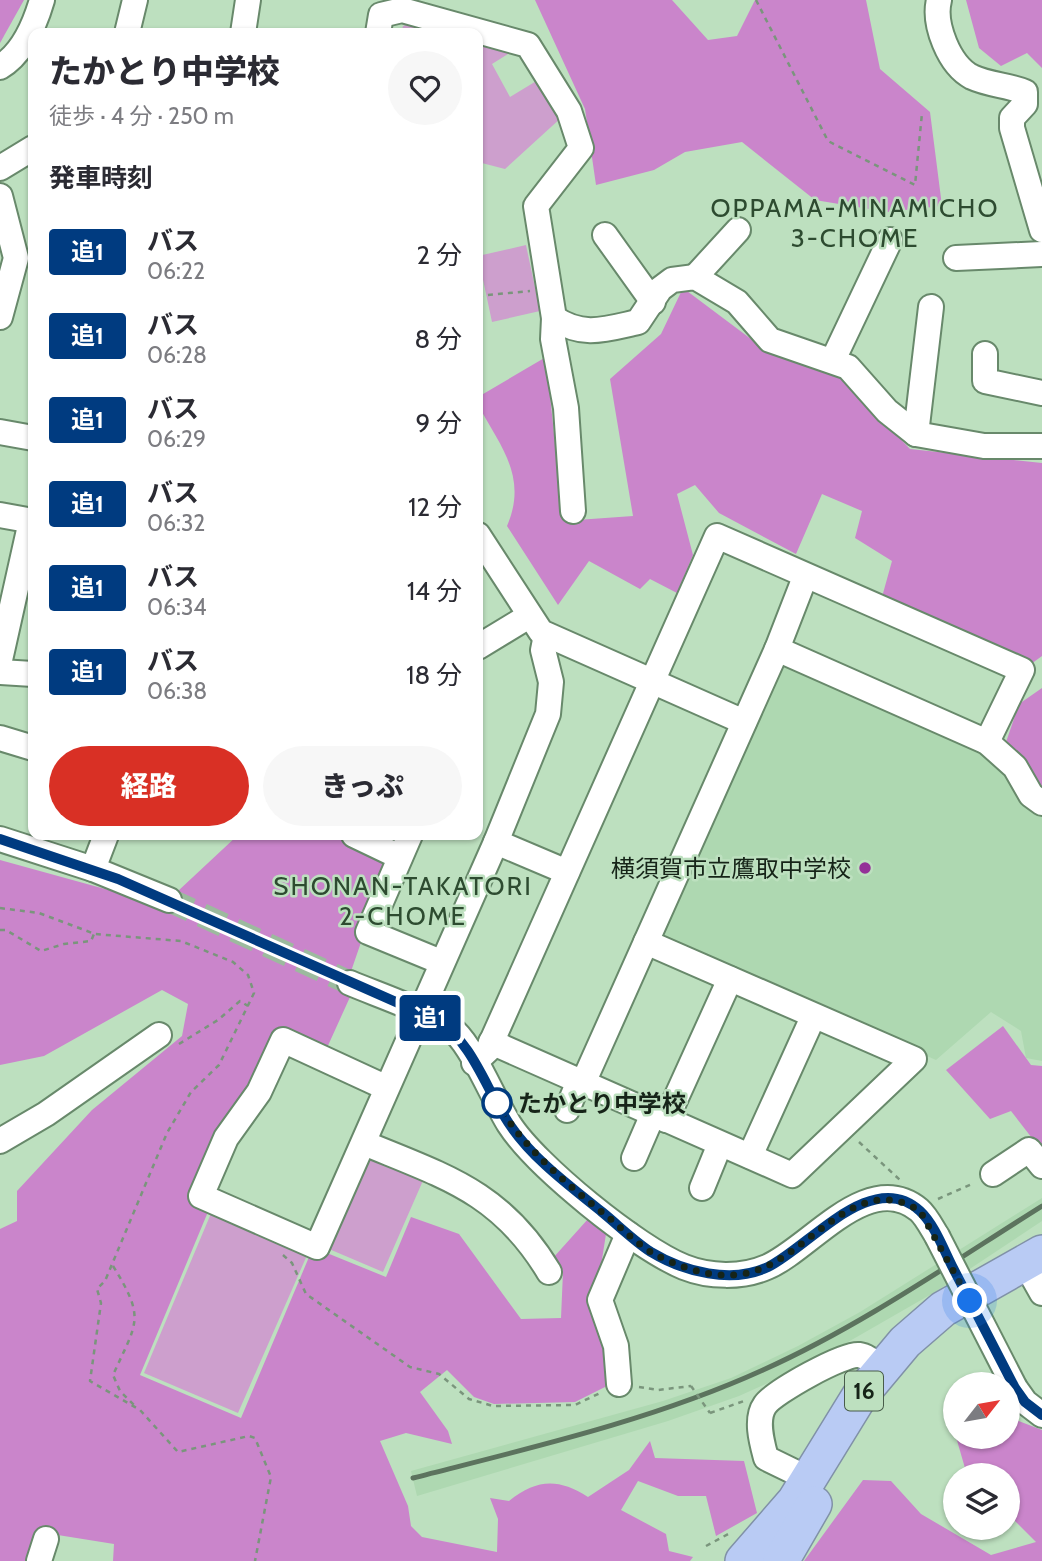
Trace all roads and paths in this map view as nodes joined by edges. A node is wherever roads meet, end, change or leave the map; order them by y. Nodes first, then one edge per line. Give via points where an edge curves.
1 (42, 0) edge
2 (135, 0) edge
3 (248, 0) edge
4 (757, 0) edge
5 (939, 0) edge
6 (32, 28) edge
7 (128, 28) edge
8 (244, 28) edge
9 (378, 28) edge
10 (467, 28) edge
11 (483, 32) edge
12 (28, 34) edge
13 (0, 67) edge
14 (922, 113) dead end
15 (28, 151) edge
16 (0, 168) edge
17 (0, 196) edge
18 (738, 230) dead end
19 (1042, 230) edge
20 (605, 235) dead end
21 (890, 240) dead end
22 (1042, 254) edge
23 (16, 257) edge
24 (956, 258) dead end
25 (695, 277) junction
26 (535, 291) dead end
27 (483, 296) edge
28 (653, 302) junction
29 (931, 306) dead end
30 (0, 317) edge
31 (554, 318) junction
32 (985, 354) dead end
33 (833, 360) junction
34 (1042, 393) edge
35 (0, 432) edge
36 (916, 434) junction
37 (28, 437) edge
38 (1042, 446) edge
39 (573, 511) dead end
40 (0, 515) edge
41 (28, 520) edge
42 (483, 549) edge
43 (28, 558) edge
44 (805, 577) junction
45 (24, 595) edge
46 (529, 616) junction
47 (546, 635) junction
48 (483, 644) edge
49 (777, 649) junction
50 (0, 660) edge
51 (0, 673) edge
52 (28, 674) edge
53 (652, 682) junction
54 (744, 722) junction
55 (0, 738) edge
56 (987, 742) junction
57 (28, 746) edge
58 (1042, 803) edge
59 (0, 839) edge
60 (104, 840) edge
61 (377, 840) edge
62 (496, 842) junction
63 (405, 846) edge
64 (93, 869) junction
65 (567, 872) junction
66 (169, 901) tunnel mouth
67 (0, 908) edge
68 (0, 930) edge
69 (94, 934) junction
70 (646, 942) junction
71 (441, 962) junction
72 (730, 979) junction
73 (350, 983) tunnel mouth
74 (420, 1014) junction
75 (813, 1017) junction
76 (159, 1035) dead end
77 (491, 1042) junction
78 (474, 1063) junction
79 (581, 1082) junction
80 (387, 1088) junction
81 (567, 1110) dead end
82 (660, 1117) junction
83 (843, 1128) junction
84 (0, 1141) edge
85 (364, 1143) junction
86 (720, 1144) junction
87 (750, 1156) junction
88 (634, 1158) dead end
89 (1042, 1166) edge
90 (993, 1174) joint
91 (904, 1183) dead end
92 (702, 1188) dead end
93 (931, 1202) dead end
94 (628, 1234) junction
95 (282, 1256) dead end
96 (112, 1265) junction
97 (549, 1272) dead end
98 (1037, 1272) edge
99 (882, 1368) junction
100 (619, 1384) junction
101 (745, 1401) dead end
102 (140, 1410) junction
103 (1042, 1415) edge
104 (808, 1479) junction
105 (255, 1561) edge
106 (743, 1561) edge
107 (781, 1561) edge

1 - 6 street
2 - 7 street
3 - 8 street
4 - 14 path via 828,141 915,185
5 - 19 street via 936,13 949,52 969,76 1025,92 1025,104 1012,118 1012,128
9 - 10 street via 381,15 402,10
11 - 31 street via 528,45 569,111 581,148 536,206
12 - 13 street
15 - 16 street
17 - 23 street
18 - 25 street
20 - 28 street
21 - 33 street
22 - 24 street
23 - 30 street
25 - 28 street via 672,280
25 - 33 street via 737,302 770,340
26 - 27 path
28 - 31 street via 638,322 590,333
29 - 36 street
31 - 39 street
32 - 34 street via 985,381
33 - 36 street via 848,368 887,411
35 - 37 street
36 - 38 street via 984,446
40 - 41 street
42 - 46 street
43 - 45 street
44 - 49 street
44 - 53 street via 717,536
44 - 56 street via 1022,670
45 - 50 street
46 - 47 street
46 - 48 street
47 - 53 street
47 - 62 street via 543,650 551,682 548,714
49 - 54 street
49 - 56 street
51 - 52 street
53 - 54 street
53 - 65 street
54 - 70 street
55 - 57 street
56 - 58 street via 1015,767 1031,795
59 - 64 street
60 - 64 street
61 - 63 street
62 - 65 street
62 - 71 street
63 - 71 street via 368,932
64 - 66 street
65 - 77 street
67 - 69 path via 39,913
68 - 69 path via 41,951 90,941
69 - 96 path via 181,941 233,962 248,975 254,993 219,1065 191,1092 167,1133
70 - 72 street
70 - 79 street
71 - 74 street
72 - 75 street
72 - 82 street
73 - 74 street
74 - 78 street via 457,1034
74 - 80 street
75 - 83 street via 914,1059
75 - 87 street
76 - 84 street
77 - 78 street
77 - 79 street
78 - 94 street via 528,1148
79 - 81 street
79 - 82 street
80 - 85 street
80 - 85 street via 283,1040 259,1092 226,1138 201,1196 317,1247
82 - 86 street
82 - 88 street
83 - 87 street via 792,1175
83 - 91 path
85 - 97 street via 464,1185 493,1204 533,1245
86 - 87 street
86 - 92 street
89 - 90 street via 1030,1150
90 - 93 path
94 - 100 street via 600,1300 616,1346
94 - 103 street, bridge via 652,1253 687,1268 741,1274 767,1268 859,1204 885,1198 908,1203 920,1211 937,1236 1015,1388
95 - 100 path via 292,1264 306,1294 410,1367 439,1374 469,1399 493,1406 575,1405
96 - 102 path via 131,1295 137,1319 113,1376 120,1391
96 - 102 path via 97,1289 102,1303 90,1381
98 - 99 highway, 16 via 943,1309
98 - 107 highway, 16 via 950,1324 892,1380 871,1407
99 - 104 highway, 16 via 859,1396
99 - 104 street via 863,1356 847,1356 764,1405 760,1416 766,1458
100 - 101 path, bridge via 659,1390 691,1386 710,1413
102 - 105 path via 178,1452 254,1438 271,1477
104 - 106 highway, 16

